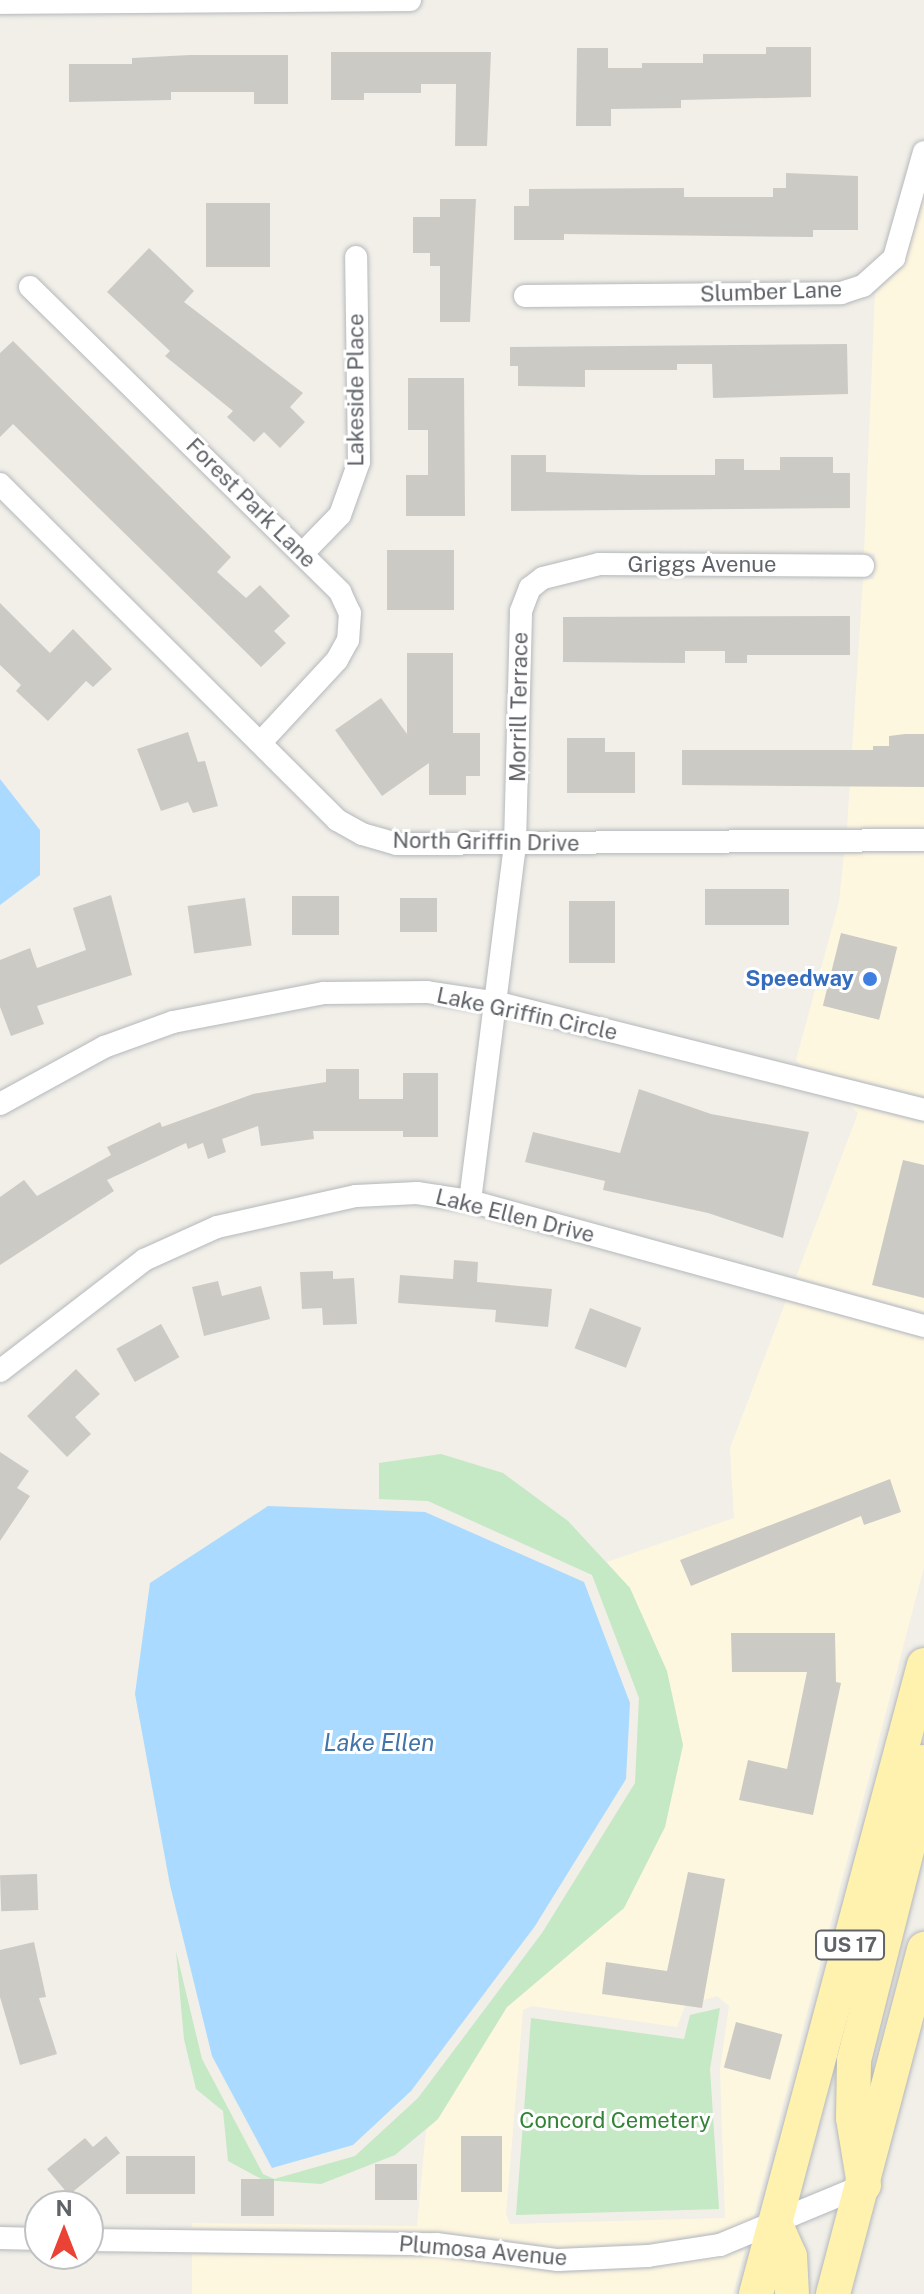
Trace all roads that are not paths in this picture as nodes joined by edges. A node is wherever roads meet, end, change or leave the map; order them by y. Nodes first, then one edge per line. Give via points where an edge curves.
1 (410, 0) edge
2 (0, 3) edge
3 (924, 152) edge
4 (356, 257) dead end
5 (30, 287) dead end
6 (525, 296) dead end
7 (0, 484) edge
8 (303, 553) junction
9 (863, 566) dead end
10 (543, 578) joint
11 (262, 741) junction
12 (924, 840) edge
13 (515, 844) junction
14 (499, 1003) junction
15 (0, 1104) edge
16 (924, 1110) edge
17 (470, 1201) junction
18 (924, 1326) edge
19 (0, 1371) edge
20 (923, 1678) edge
21 (924, 1762) edge
22 (924, 1949) edge
23 (864, 2185) junction
24 (776, 2225) junction
25 (1, 2235) edge
26 (24, 2237) edge
27 (104, 2240) edge
28 (756, 2294) edge
29 (792, 2294) edge
30 (833, 2294) edge

1 - 2 street
3 - 6 street, Slumber Lane via 894,258 863,286 841,293
4 - 8 street, Lakeside Place via 359,462 340,515
5 - 8 street, Forest Park Lane
7 - 11 street, North Griffin Drive
8 - 11 street, Forest Park Lane via 340,592 350,613 348,640 337,660
9 - 10 street, Griggs Avenue via 599,564
10 - 13 street, Morrill Terrace via 530,588 521,611
11 - 13 street, North Griffin Drive via 337,820 362,834 397,844
12 - 13 street, North Griffin Drive
13 - 14 street, Morrill Terrace
14 - 15 street, Lake Griffin Circle via 427,992 324,993 248,1005 173,1022 104,1047
14 - 16 street, Lake Griffin Circle
14 - 17 street, Morrill Terrace
17 - 18 street, Lake Ellen Drive
17 - 19 street, Lake Ellen Drive via 417,1193 356,1196 217,1227 144,1260
20 - 24 main road, US 17
21 - 23 main road via 854,2060 853,2118
22 - 23 main road
23 - 24 street, Plumosa Avenue
23 - 30 main road
24 - 27 street, Plumosa Avenue via 720,2245 648,2256 558,2260 436,2244
24 - 28 main road, US 17
24 - 29 main road via 790,2256
25 - 26 street

